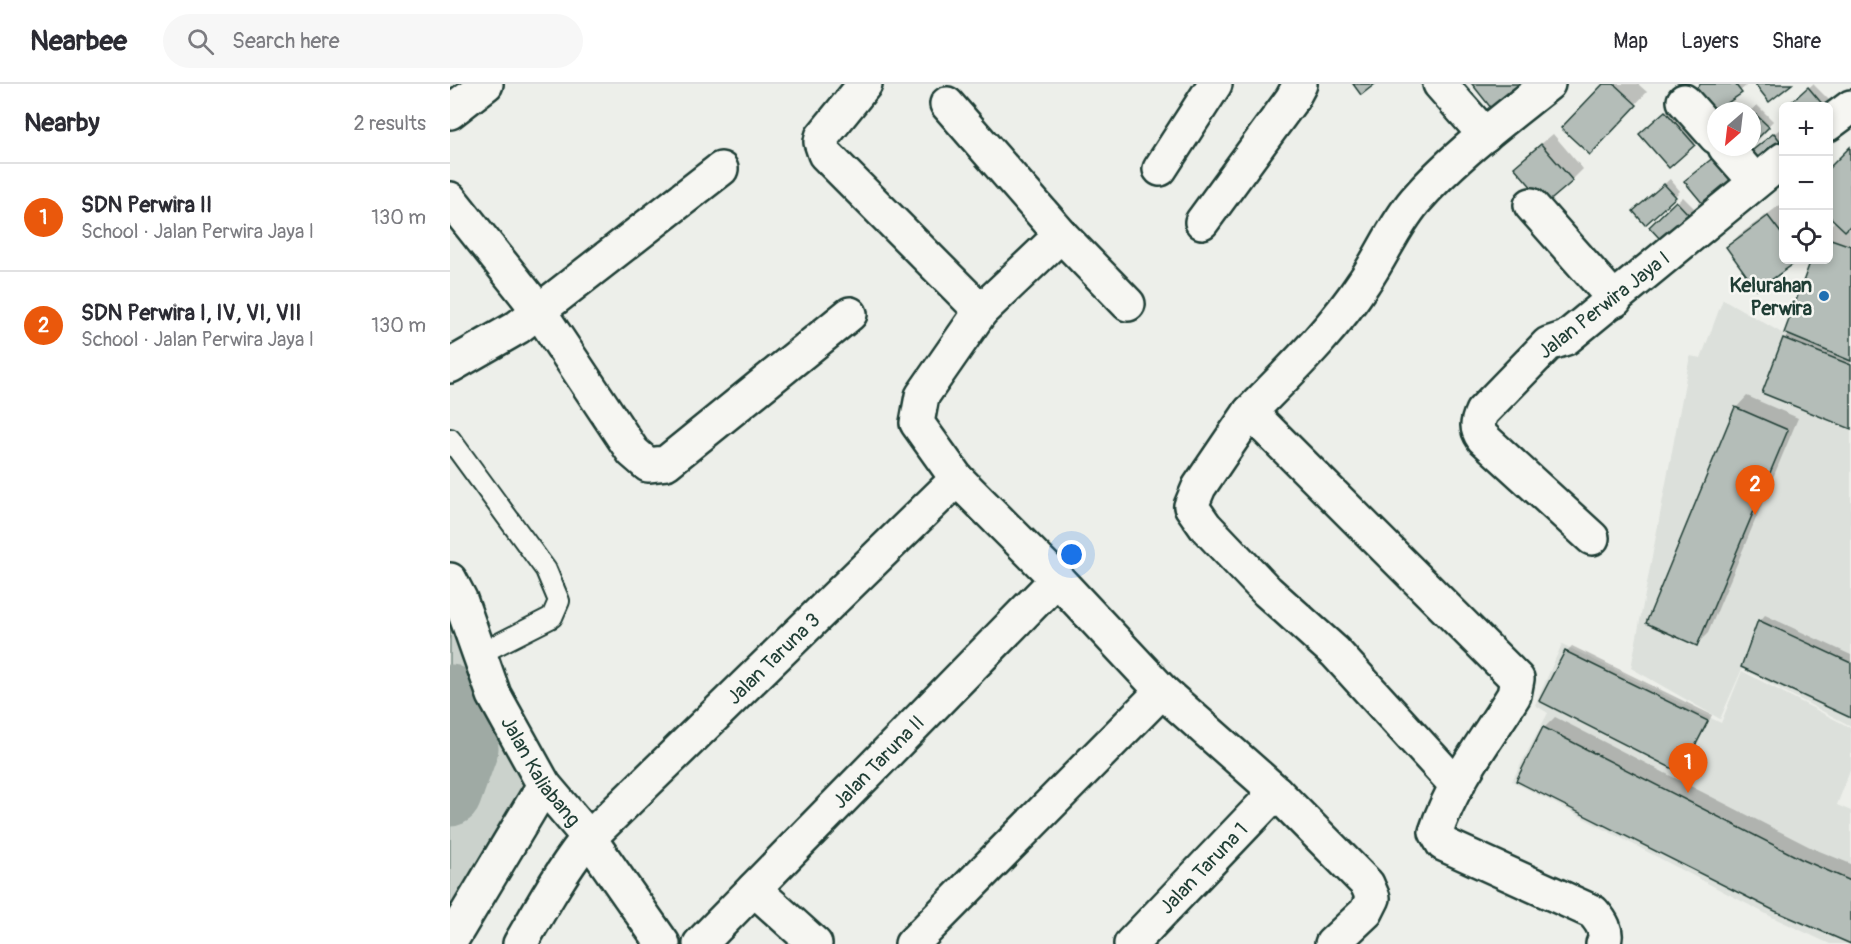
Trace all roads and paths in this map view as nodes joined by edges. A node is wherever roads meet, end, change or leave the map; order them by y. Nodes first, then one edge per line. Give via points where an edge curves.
1 (486, 84) edge
2 (865, 84) edge
3 (1215, 84) edge
4 (1300, 84) edge
5 (1440, 84) edge
6 (1548, 84) edge
7 (1684, 101) dead end
8 (947, 104) dead end
9 (1851, 107) edge
10 (450, 112) edge
11 (1833, 120) edge
12 (1707, 127) edge
13 (1485, 135) junction
14 (1733, 156) edge
15 (1779, 163) edge
16 (721, 169) dead end
17 (1160, 169) dead end
18 (1755, 181) junction
19 (450, 199) edge
20 (1531, 205) dead end
21 (1202, 222) dead end
22 (1061, 235) junction
23 (1615, 300) junction
24 (1128, 304) dead end
25 (539, 311) junction
26 (981, 311) junction
27 (850, 315) dead end
28 (450, 366) edge
29 (1250, 412) junction
30 (450, 439) edge
31 (957, 479) junction
32 (1592, 538) dead end
33 (450, 579) edge
34 (1057, 579) junction
35 (479, 654) junction
36 (1162, 691) junction
37 (544, 785) junction
38 (1457, 786) junction
39 (1276, 792) junction
40 (589, 838) junction
41 (754, 889) junction
42 (450, 942) edge
43 (520, 944) edge
44 (663, 944) edge
45 (699, 944) edge
46 (815, 944) edge
47 (912, 944) edge
48 (1131, 944) edge
49 (1332, 944) edge
50 (1603, 944) edge

1 - 10 street
2 - 26 street via 822,137 825,154
3 - 17 street
4 - 21 street
5 - 13 street
6 - 13 street
7 - 12 street
8 - 22 street
9 - 11 street
13 - 29 street via 1413,204 1365,282 1328,332
14 - 18 street
15 - 18 street, Jalan Perwira Jaya I
16 - 25 street
18 - 23 street, Jalan Perwira Jaya I
19 - 25 street
20 - 23 street
22 - 24 street
22 - 26 street
23 - 32 street, Jalan Perwira Jaya I via 1566,338 1548,344 1482,412 1477,423 1483,438
25 - 27 street via 633,452 648,465 666,463
25 - 28 street
26 - 31 street via 922,396 917,423
29 - 38 street via 1199,487 1191,507 1267,591 1335,652
29 - 38 street via 1517,679 1514,695
30 - 35 lane via 546,570 559,602 552,617
31 - 34 street
31 - 40 street, Jalan Taruna 3
33 - 35 street, Jalan Kaliabang
34 - 36 street
34 - 41 street, Jalan Taruna II
35 - 37 street, Jalan Kaliabang via 494,695
36 - 39 street
36 - 47 street
37 - 40 street, Jalan Kaliabang
37 - 42 street
38 - 50 street via 1436,832 1443,844 1593,912 1603,923
39 - 48 street, Jalan Taruna 1
39 - 49 street via 1367,884 1373,898 1366,912
40 - 43 street, Jalan Taruna 3 via 572,858
40 - 44 street, Jalan Kaliabang
41 - 45 street, Jalan Taruna II
41 - 46 street

